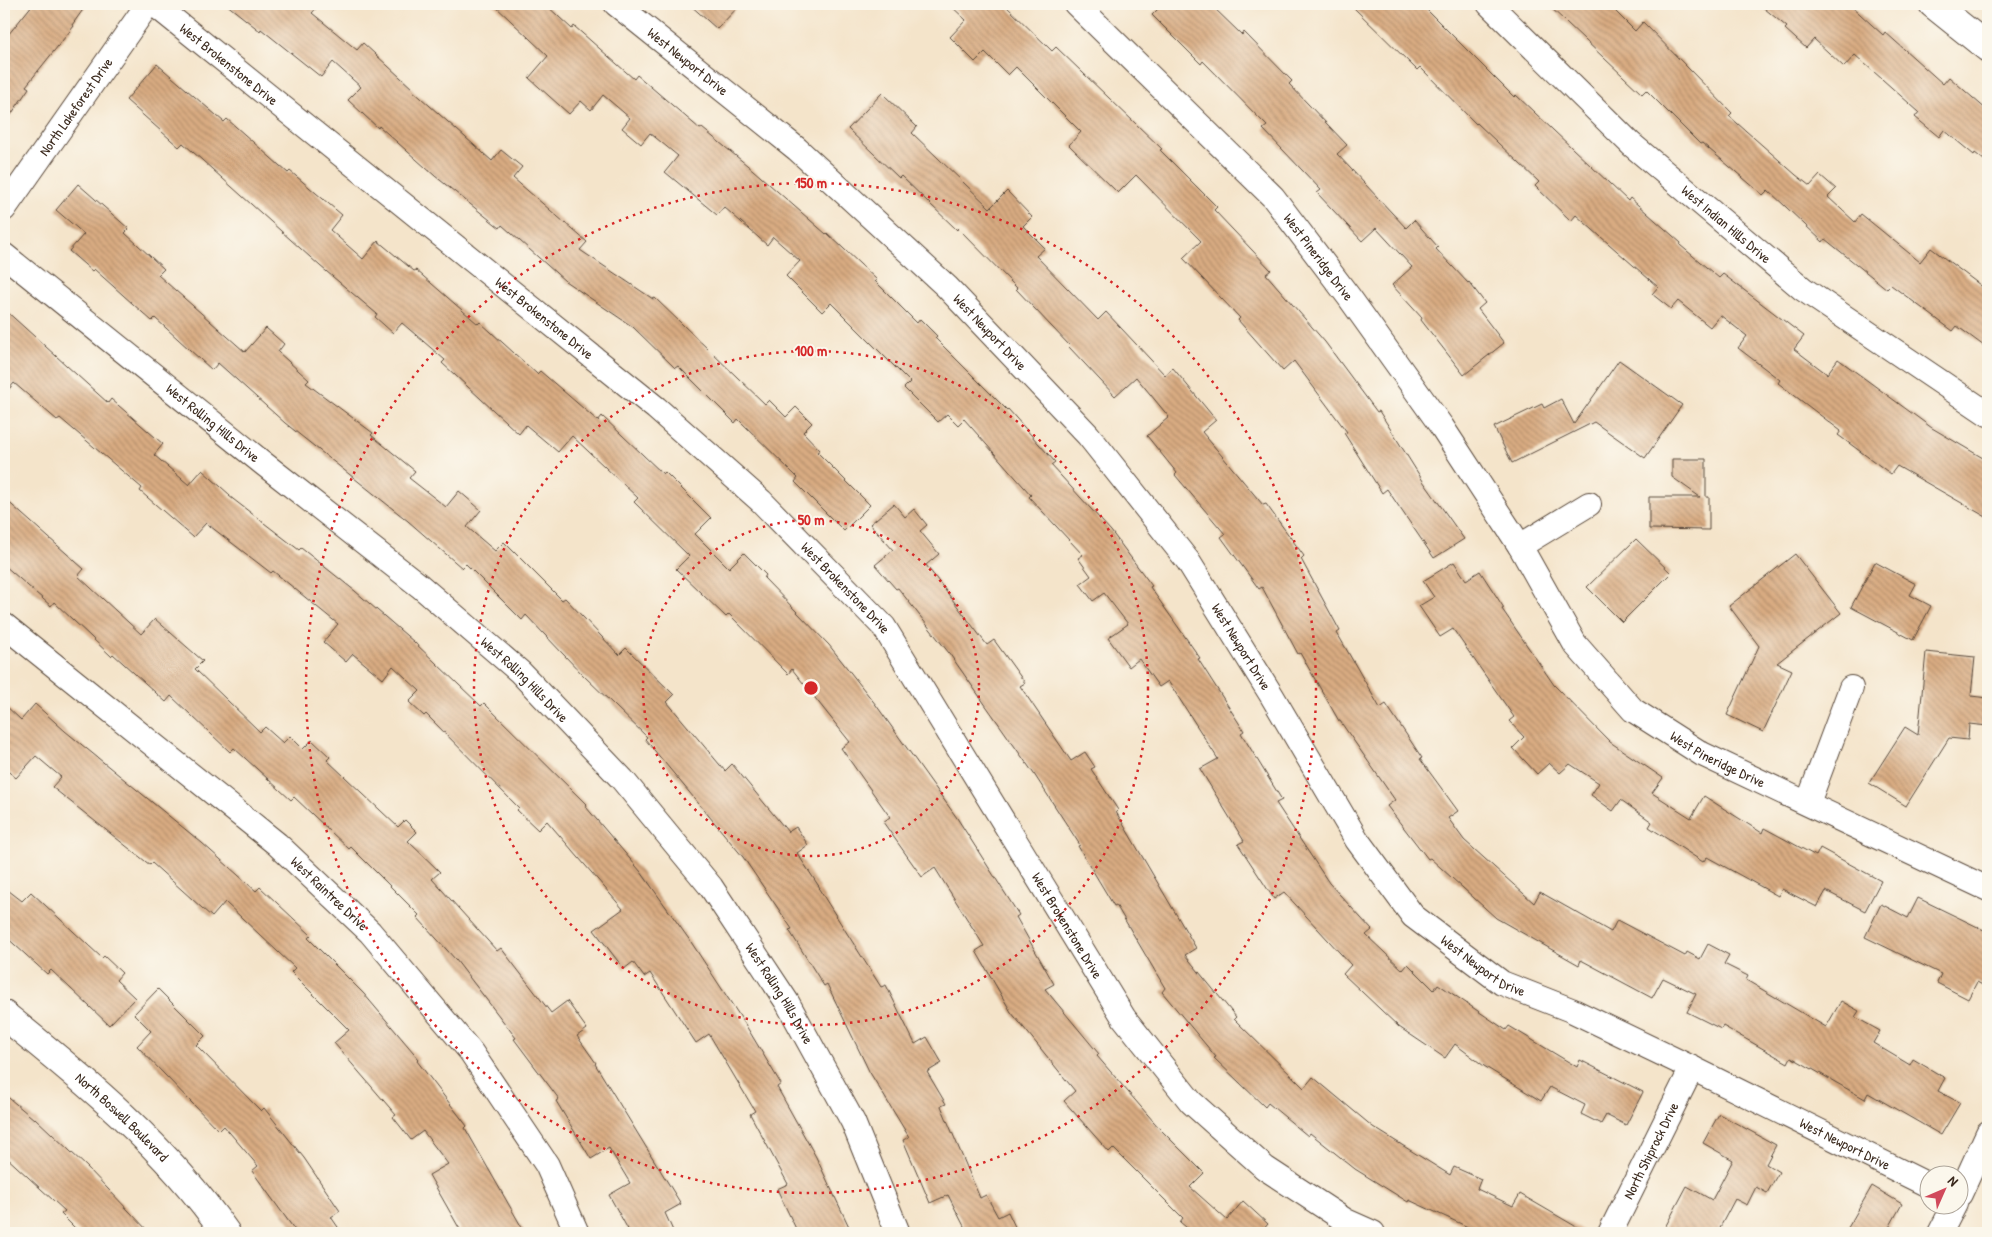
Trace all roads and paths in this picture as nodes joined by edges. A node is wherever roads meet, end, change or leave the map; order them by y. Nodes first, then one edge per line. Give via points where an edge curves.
1 (148, 4) edge
2 (154, 4) edge
3 (616, 4) edge
4 (1076, 4) edge
5 (1489, 4) edge
6 (1933, 4) edge
7 (1988, 48) edge
8 (4, 209) edge
9 (4, 255) edge
10 (1988, 414) edge
11 (1589, 504) dead end
12 (1520, 546) junction
13 (4, 625) edge
14 (1851, 688) dead end
15 (1808, 804) junction
16 (1988, 889) edge
17 (4, 1015) edge
18 (1692, 1068) junction
19 (1988, 1133) edge
20 (1970, 1172) edge
21 (1920, 1181) edge
22 (1949, 1214) edge
23 (226, 1233) edge
24 (577, 1233) edge
25 (898, 1233) edge
26 (1373, 1233) edge
27 (1610, 1233) edge
28 (1940, 1233) edge

1 - 8 street, North Lakeforest Drive
2 - 26 street, West Brokenstone Drive via 656,408 761,502 884,627 1124,1018 1191,1102 1265,1168 1346,1222
3 - 18 street, West Newport Drive via 797,149 947,287 1088,435 1188,561 1357,840 1413,916 1502,983 1571,1010
4 - 12 street, West Pineridge Drive via 1273,197 1436,418
5 - 10 street, West Indian Hills Drive via 1631,144 1803,289
6 - 7 street
9 - 25 street, West Rolling Hills Drive via 420,586 520,672 622,779 711,887 787,1002 853,1122
11 - 12 street
12 - 15 street, West Pineridge Drive via 1576,644 1633,710 1702,754
13 - 24 street, West Raintree Drive via 277,844 370,932 471,1052 547,1165
14 - 15 street
15 - 16 street, West Pineridge Drive
17 - 23 street, North Boswell Boulevard via 146,1137
18 - 21 street, West Newport Drive
18 - 27 street, North Shiprock Drive
19 - 20 street
22 - 28 street

